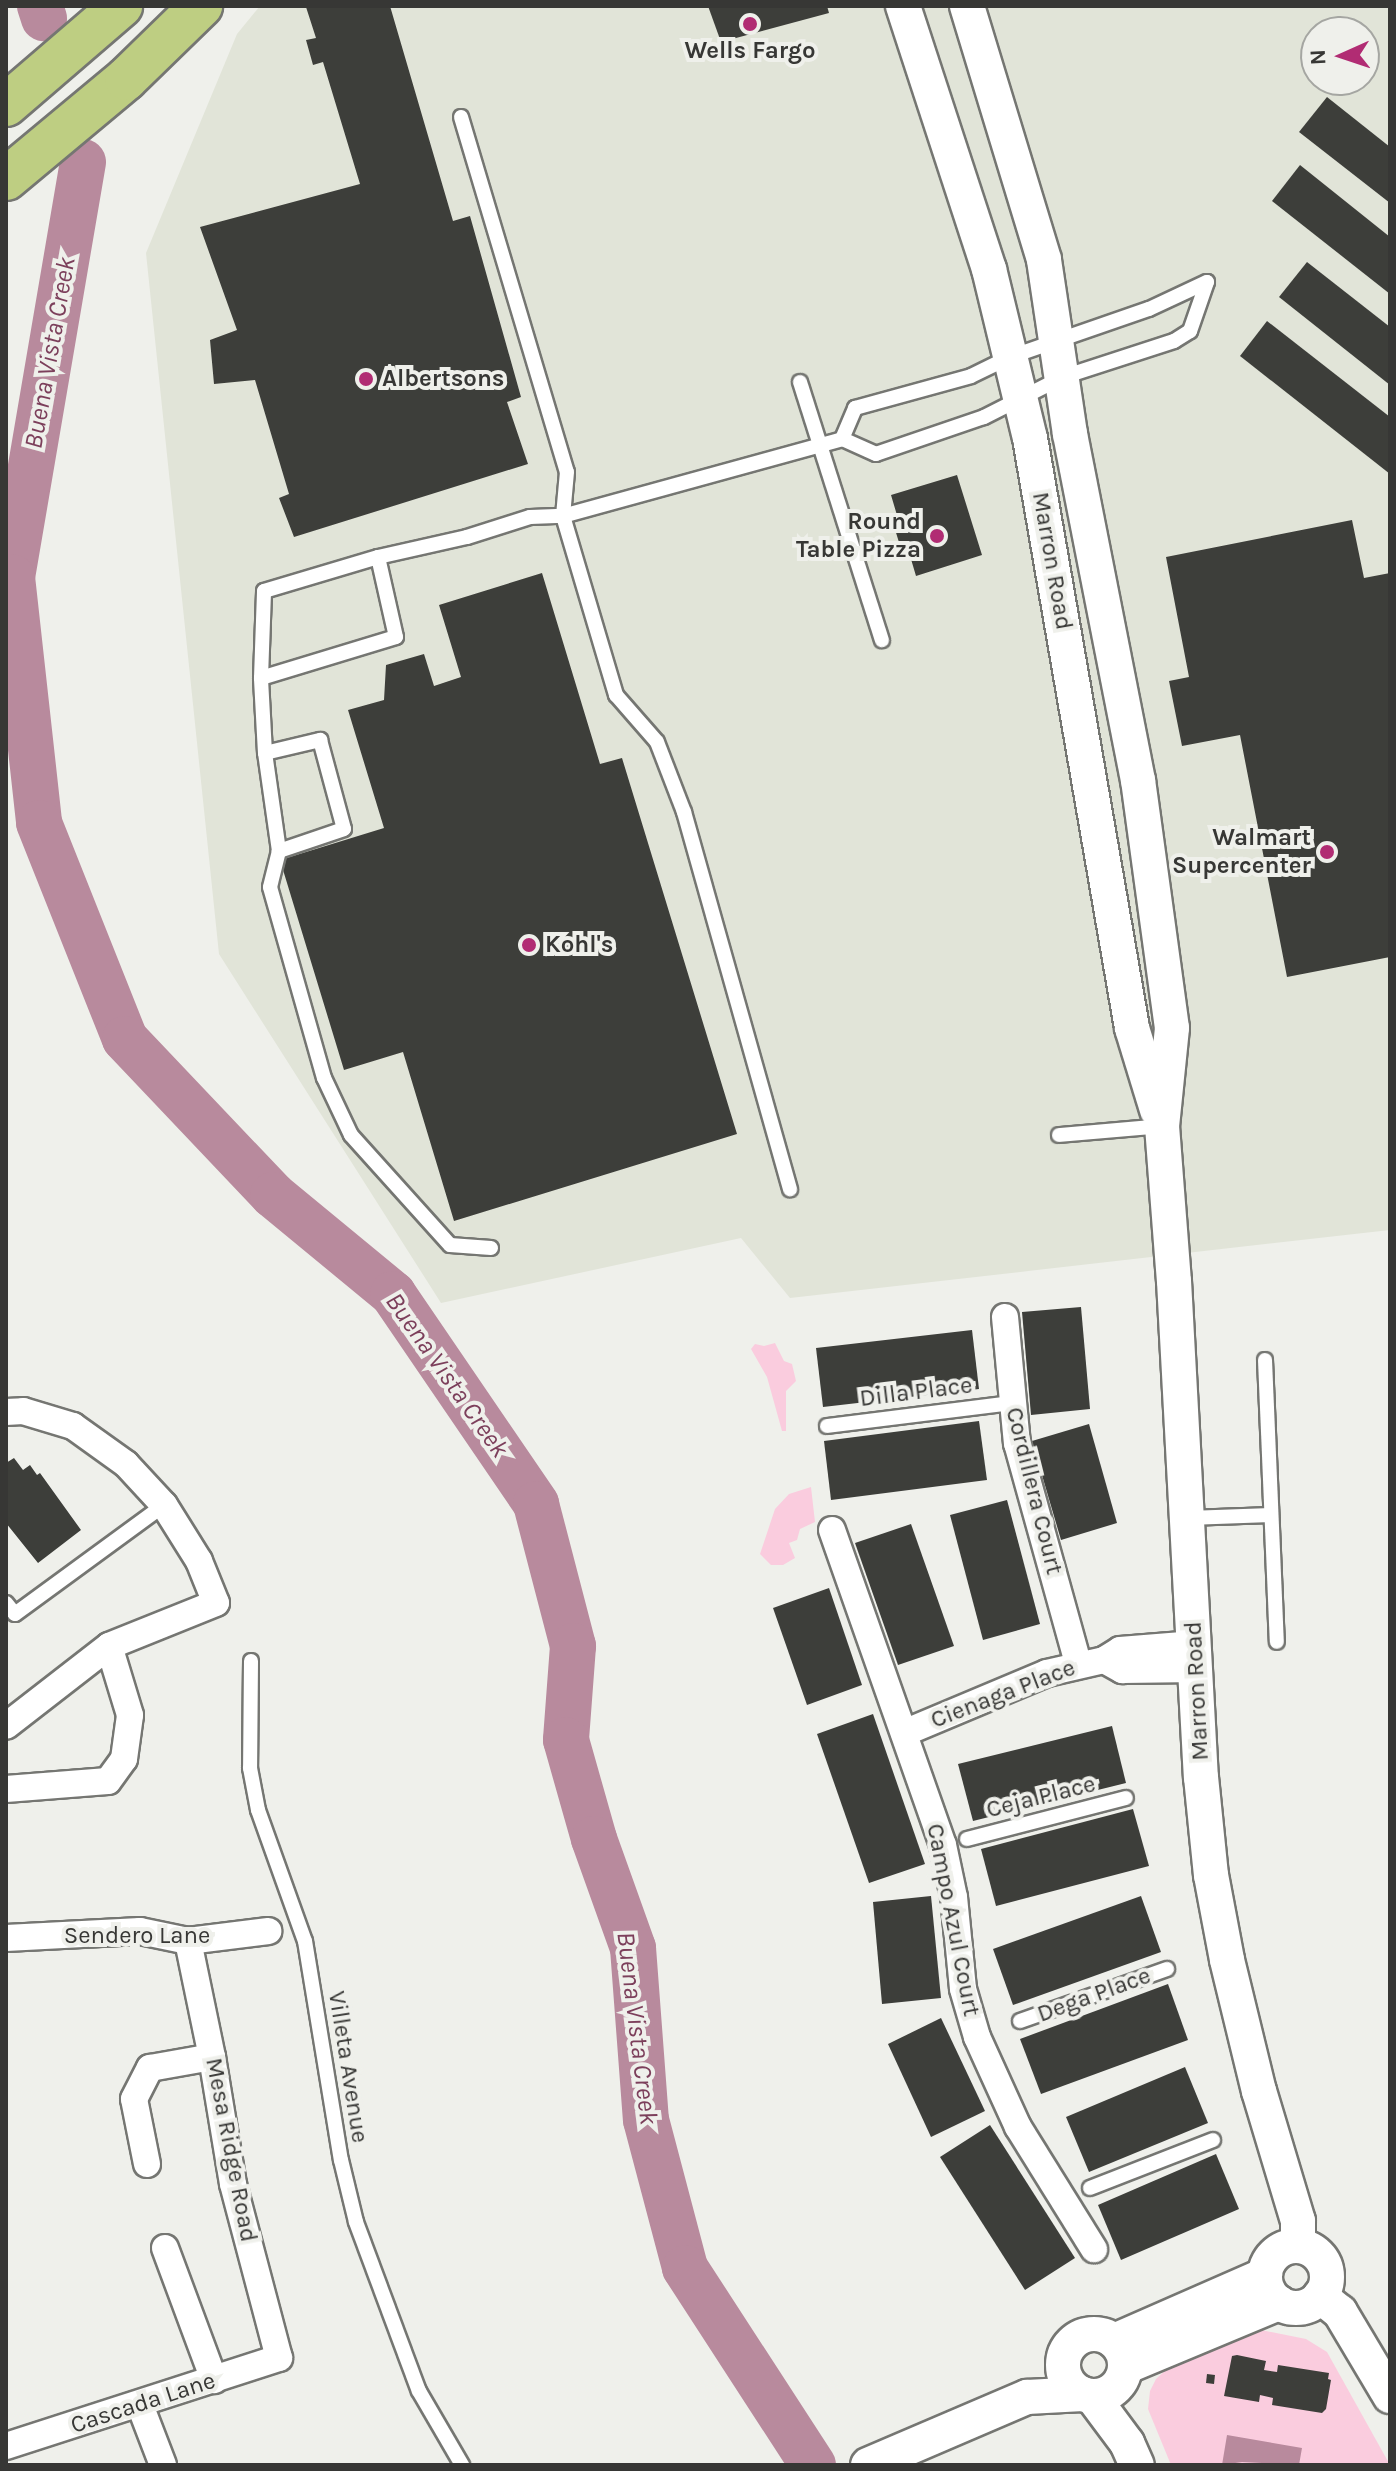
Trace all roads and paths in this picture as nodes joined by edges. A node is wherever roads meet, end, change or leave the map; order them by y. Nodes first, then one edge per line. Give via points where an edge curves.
1 (121, 6) edge
2 (201, 6) edge
3 (903, 6) edge
4 (967, 6) edge
5 (171, 22) edge
6 (6, 105) edge
7 (461, 117) dead end
8 (6, 179) edge
9 (1057, 340) junction
10 (1010, 357) junction
11 (1063, 377) junction
12 (800, 382) dead end
13 (1019, 400) junction
14 (842, 439) junction
15 (820, 443) junction
16 (563, 516) junction
17 (378, 557) junction
18 (882, 640) dead end
19 (261, 678) junction
20 (265, 753) junction
21 (279, 851) junction
22 (1162, 1126) junction
23 (1059, 1135) dead end
24 (790, 1189) dead end
25 (491, 1248) dead end
26 (1005, 1317) dead end
27 (1265, 1360) dead end
28 (1011, 1403) junction
29 (6, 1412) edge
30 (827, 1426) dead end
31 (164, 1505) junction
32 (1271, 1515) junction
33 (1188, 1518) junction
34 (832, 1530) dead end
35 (6, 1603) edge
36 (1277, 1642) dead end
37 (109, 1646) junction
38 (1196, 1656) junction
39 (251, 1661) dead end
40 (1091, 1662) junction
41 (6, 1726) edge
42 (904, 1733) junction
43 (6, 1789) edge
44 (1126, 1798) dead end
45 (955, 1842) junction
46 (268, 1931) dead end
47 (6, 1938) edge
48 (188, 1941) junction
49 (1167, 1969) dead end
50 (1020, 2021) dead end
51 (212, 2057) junction
52 (1213, 2140) dead end
53 (147, 2164) dead end
54 (1076, 2194) junction
55 (1298, 2246) junction
56 (165, 2248) dead end
57 (1094, 2249) dead end
58 (1272, 2289) junction
59 (1320, 2296) junction
60 (279, 2358) joint
61 (1063, 2361) junction
62 (1106, 2376) junction
63 (214, 2380) junction
64 (1390, 2396) edge
65 (1013, 2402) junction
66 (140, 2405) junction
67 (6, 2446) edge
68 (1132, 2454) edge
69 (163, 2465) edge
70 (462, 2465) edge
71 (868, 2465) edge

1 - 6 main road
2 - 5 main road
3 - 10 street, Marron Road via 989,269
4 - 9 street, Marron Road via 1044,260
5 - 8 main road
7 - 16 lane via 567,472
9 - 10 lane
9 - 11 street, Marron Road
9 - 11 lane via 1149,309 1207,282 1190,331 1133,356
10 - 13 street, Marron Road
10 - 14 lane via 971,376 855,408
11 - 13 lane
11 - 22 street, Marron Road via 1138,780 1172,1028
12 - 15 lane
13 - 14 lane via 876,454
13 - 22 street, Marron Road via 1079,707 1132,1028
14 - 15 lane
15 - 16 lane
15 - 18 lane
16 - 17 lane via 530,517
16 - 24 lane via 616,695 657,742 684,812
17 - 19 lane via 264,591
17 - 19 lane via 396,637
19 - 20 lane
20 - 21 lane
20 - 21 lane via 320,740 344,829
21 - 25 lane via 270,887 324,1078 351,1135 450,1245
22 - 23 lane
22 - 33 street, Marron Road
26 - 28 street, Cordillera Court
27 - 32 lane
28 - 30 lane, Dilla Place
28 - 40 street, Cordillera Court via 1017,1443
29 - 31 street via 23,1411 73,1426 126,1464
31 - 35 lane via 15,1614
31 - 37 street via 199,1561 216,1603
32 - 33 lane
32 - 36 lane
33 - 38 street, Marron Road
34 - 42 street, Campo Azul Court
37 - 41 street
37 - 43 street via 130,1715 124,1759 108,1781
38 - 40 street, Cienaga Place via 1133,1648
38 - 55 street, Marron Road via 1211,1875 1259,2091 1298,2221
39 - 70 lane, Villeta Avenue via 250,1768 258,1810 305,1941 356,2222 419,2391
40 - 42 street, Cienaga Place
42 - 45 street, Campo Azul Court
44 - 45 lane, Ceja Place
45 - 54 street, Campo Azul Court via 963,1989 1018,2127
46 - 48 street, Sendero Lane
47 - 48 street, Sendero Lane via 140,1931
48 - 51 street, Mesa Ridge Road
49 - 50 lane, Dega Place
51 - 53 street via 150,2068 134,2099
51 - 60 street, Mesa Ridge Road via 233,2184
52 - 54 lane
54 - 57 street, Campo Azul Court
55 - 58 street via 1280,2250 1267,2265
55 - 59 street via 1316,2253 1327,2270
56 - 63 street
58 - 59 street via 1299,2309
58 - 62 street
59 - 64 street via 1340,2312
60 - 63 street, Cascada Lane
61 - 62 street via 1069,2383
61 - 62 street via 1080,2337 1098,2334
61 - 65 street
62 - 65 street
62 - 68 street
63 - 66 street, Cascada Lane
65 - 71 street
66 - 67 street, Cascada Lane
66 - 69 street

